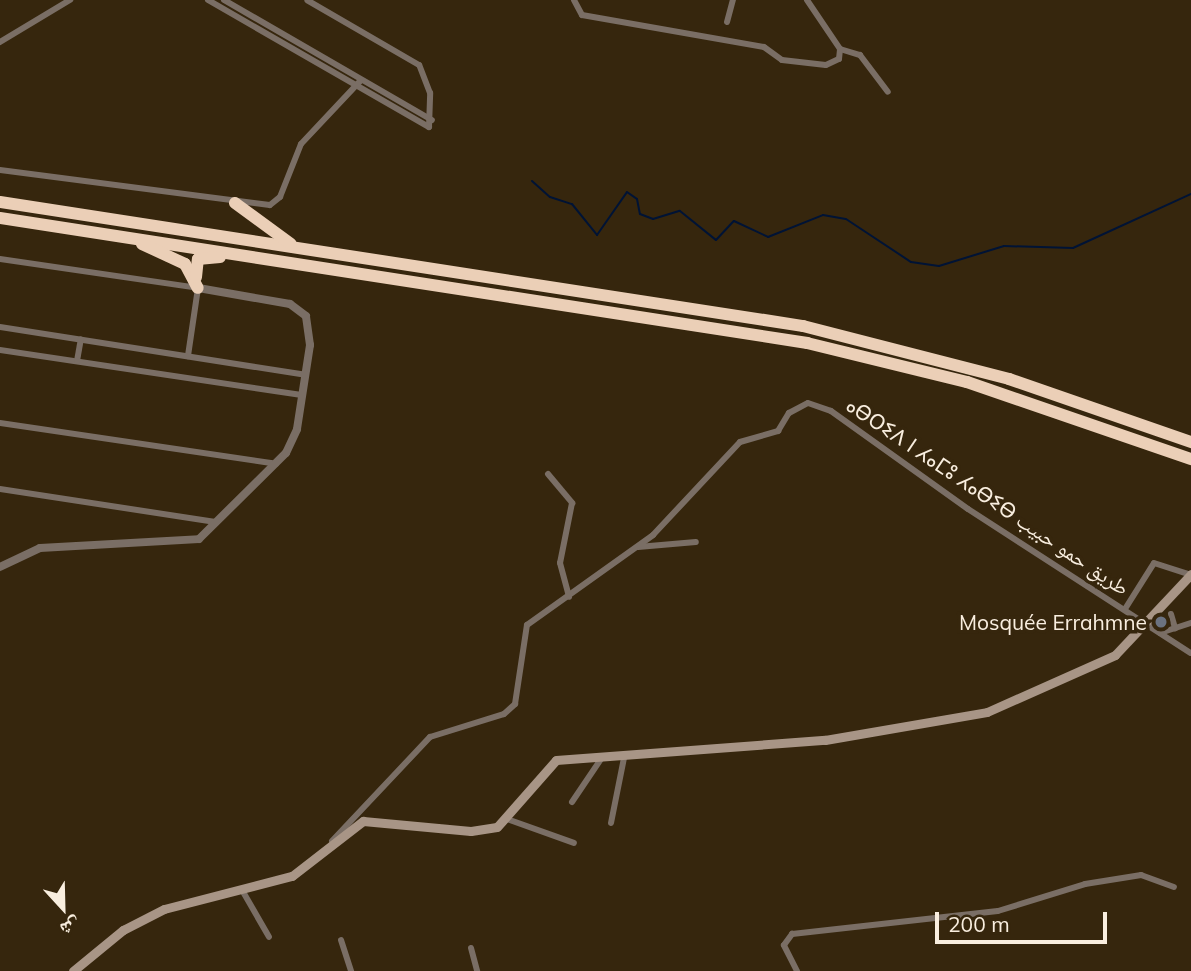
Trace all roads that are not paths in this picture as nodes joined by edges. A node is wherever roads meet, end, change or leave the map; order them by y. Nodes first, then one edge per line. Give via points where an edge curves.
1 (70, 0) edge
2 (208, 0) edge
3 (224, 0) edge
4 (307, 0) edge
5 (574, 0) edge
6 (733, 0) edge
7 (807, 0) edge
8 (727, 22) dead end
9 (0, 42) edge
10 (840, 49) junction
11 (358, 82) junction
12 (888, 92) dead end
13 (0, 170) edge
14 (0, 202) edge
15 (235, 203) junction
16 (0, 218) edge
17 (122, 236) junction
18 (294, 246) junction
19 (251, 256) junction
20 (0, 259) edge
21 (198, 288) junction
22 (0, 327) edge
23 (81, 339) junction
24 (0, 350) edge
25 (188, 356) junction
26 (77, 361) junction
27 (305, 375) junction
28 (302, 395) junction
29 (0, 423) edge
30 (1191, 442) edge
31 (1191, 458) edge
32 (276, 464) junction
33 (548, 474) dead end
34 (0, 489) edge
35 (215, 522) junction
36 (696, 541) dead end
37 (636, 547) junction
38 (0, 567) edge
39 (1191, 575) edge
40 (569, 597) junction
41 (1125, 609) junction
42 (1171, 614) dead end
43 (1145, 623) junction
44 (1191, 623) edge
45 (1175, 628) junction
46 (1160, 633) junction
47 (1191, 653) edge
48 (624, 758) junction
49 (601, 759) junction
50 (572, 802) dead end
51 (507, 819) junction
52 (611, 823) dead end
53 (332, 841) junction
54 (574, 843) dead end
55 (1174, 887) dead end
56 (242, 890) junction
57 (269, 937) dead end
58 (341, 940) dead end
59 (471, 948) dead end
60 (73, 971) edge
61 (351, 971) edge
62 (477, 971) edge
63 (797, 971) edge

1 - 9 street
2 - 11 street
3 - 11 street
4 - 11 street via 419,65 431,124
5 - 10 street via 582,15 764,47 782,60 827,65 839,59
6 - 8 street
7 - 10 street
10 - 12 street via 860,55
11 - 15 street via 296,153 278,201
13 - 15 street
14 - 18 highway
15 - 18 highway
16 - 17 highway
17 - 19 highway
17 - 21 highway via 186,264
18 - 30 highway via 844,334 1009,379
19 - 21 highway via 198,260
19 - 31 highway via 807,343 967,382
20 - 21 street
21 - 25 street
21 - 27 street via 300,309 309,326
22 - 23 street
23 - 25 street
23 - 26 street
24 - 26 street
25 - 27 street
26 - 28 street
27 - 28 street
28 - 32 street via 297,429
29 - 32 street
32 - 35 street
33 - 40 street via 572,503 560,563
34 - 35 street
35 - 38 street via 186,544 40,548
36 - 37 street
37 - 40 street, ⴰⴱⵔⵉⴷ ⵏ ⵃⴰⵎⵓ ⵃⴰⴱⵉⴱ طريق حمو حبيب
37 - 41 street, ⴰⴱⵔⵉⴷ ⵏ ⵃⴰⵎⵓ ⵃⴰⴱⵉⴱ طريق حمو حبيب via 740,443 778,431 789,413 808,403 831,411
39 - 41 street via 1154,563
39 - 43 main road
40 - 53 street, ⴰⴱⵔⵉⴷ ⵏ ⵃⴰⵎⵓ ⵃⴰⴱⵉⴱ طريق حمو حبيب via 527,625 515,704 504,714 430,737
41 - 43 street, ⴰⴱⵔⵉⴷ ⵏ ⵃⴰⵎⵓ ⵃⴰⴱⵉⴱ طريق حمو حبيب
42 - 45 street
43 - 46 street, ⴰⴱⵔⵉⴷ ⵏ ⵃⴰⵎⵓ ⵃⴰⴱⵉⴱ طريق حمو حبيب
43 - 48 main road via 1115,655 988,712 825,740
44 - 45 street
45 - 46 street
46 - 47 street, ⴰⴱⵔⵉⴷ ⵏ ⵃⴰⵎⵓ ⵃⴰⴱⵉⴱ طريق حمو حبيب
48 - 49 main road
48 - 52 street
49 - 50 street
49 - 51 main road via 556,760 543,768
51 - 53 main road via 471,831 363,821
51 - 54 street
53 - 56 main road via 292,876
55 - 63 street via 1141,874 998,911 792,934 785,947
56 - 57 street
56 - 60 main road via 140,920
58 - 61 street
59 - 62 street

